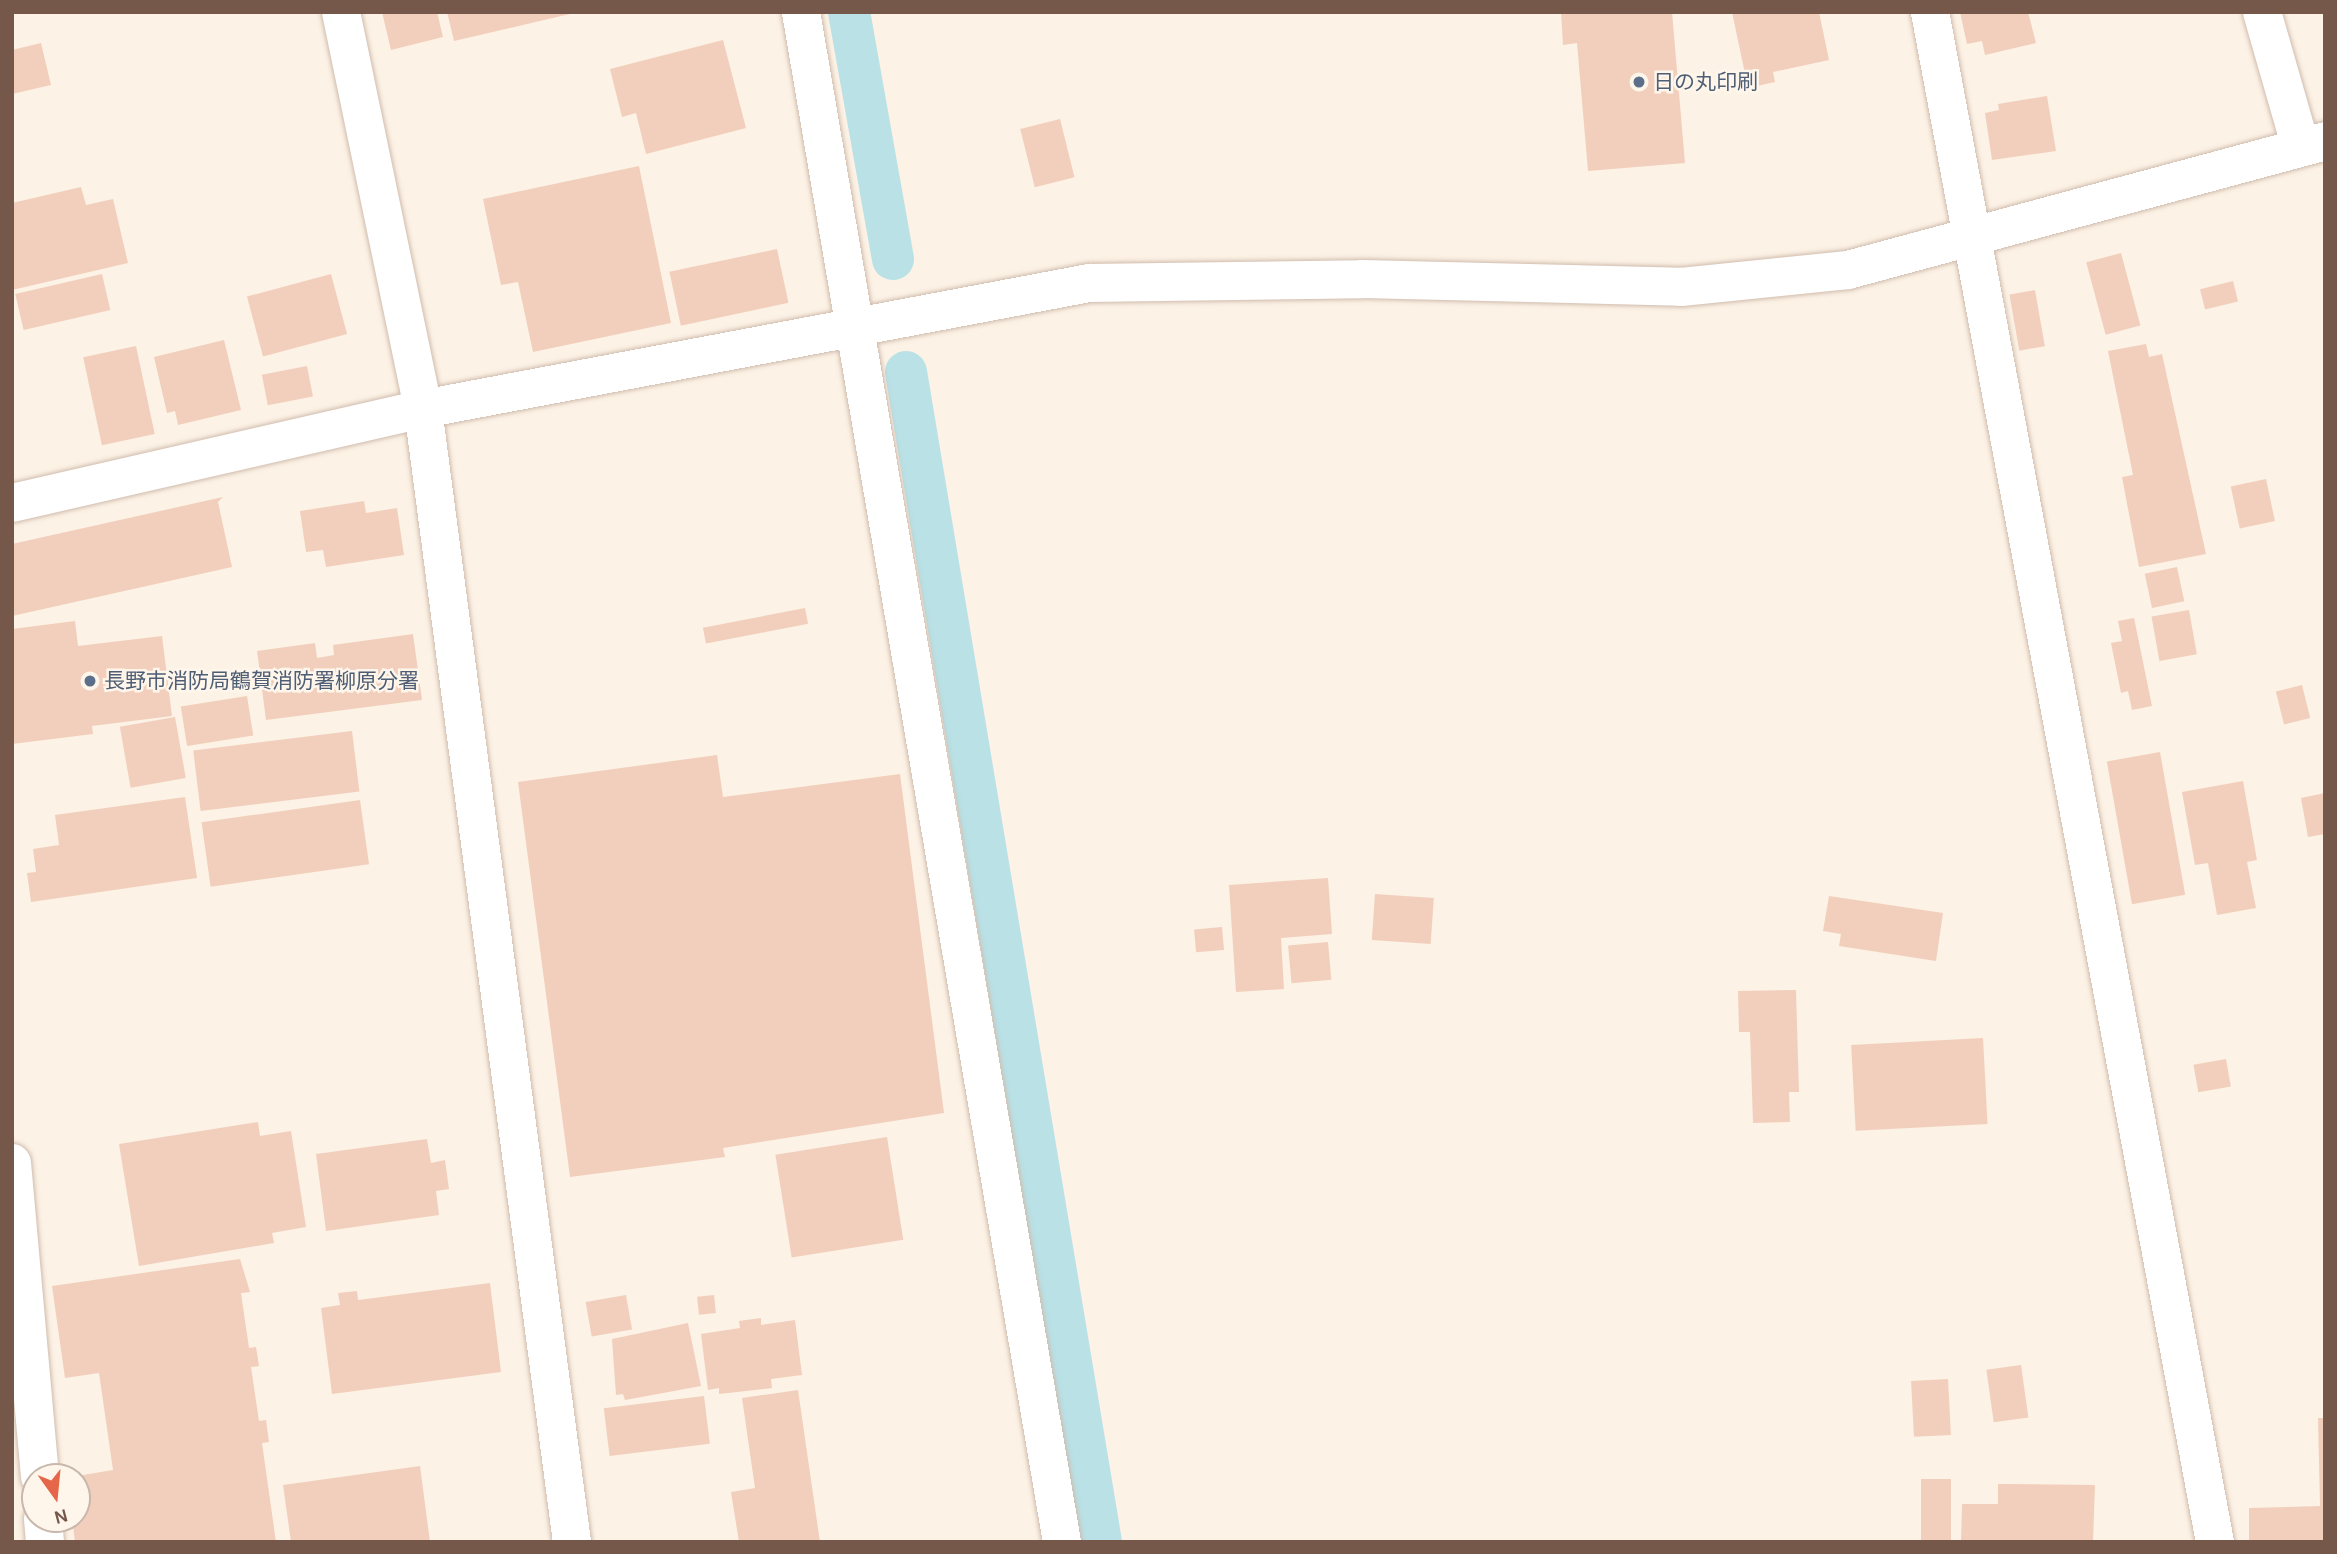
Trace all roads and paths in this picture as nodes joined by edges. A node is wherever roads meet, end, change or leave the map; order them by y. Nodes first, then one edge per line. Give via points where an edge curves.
1 (341, 12) edge
2 (801, 12) edge
3 (1930, 12) edge
4 (2262, 12) edge
5 (2313, 144) edge
6 (1972, 239) junction
7 (853, 328) junction
8 (423, 409) junction
9 (12, 503) edge
10 (12, 1163) edge
11 (39, 1463) edge
12 (572, 1542) edge
13 (1062, 1542) edge
14 (2215, 1542) edge

1 - 8 street
2 - 7 street
3 - 6 street
4 - 5 street
5 - 6 street
6 - 7 street via 1848,270 1681,287 1362,279 1089,283
6 - 14 street
7 - 8 street
7 - 13 street
8 - 9 street
8 - 12 street
10 - 11 street

